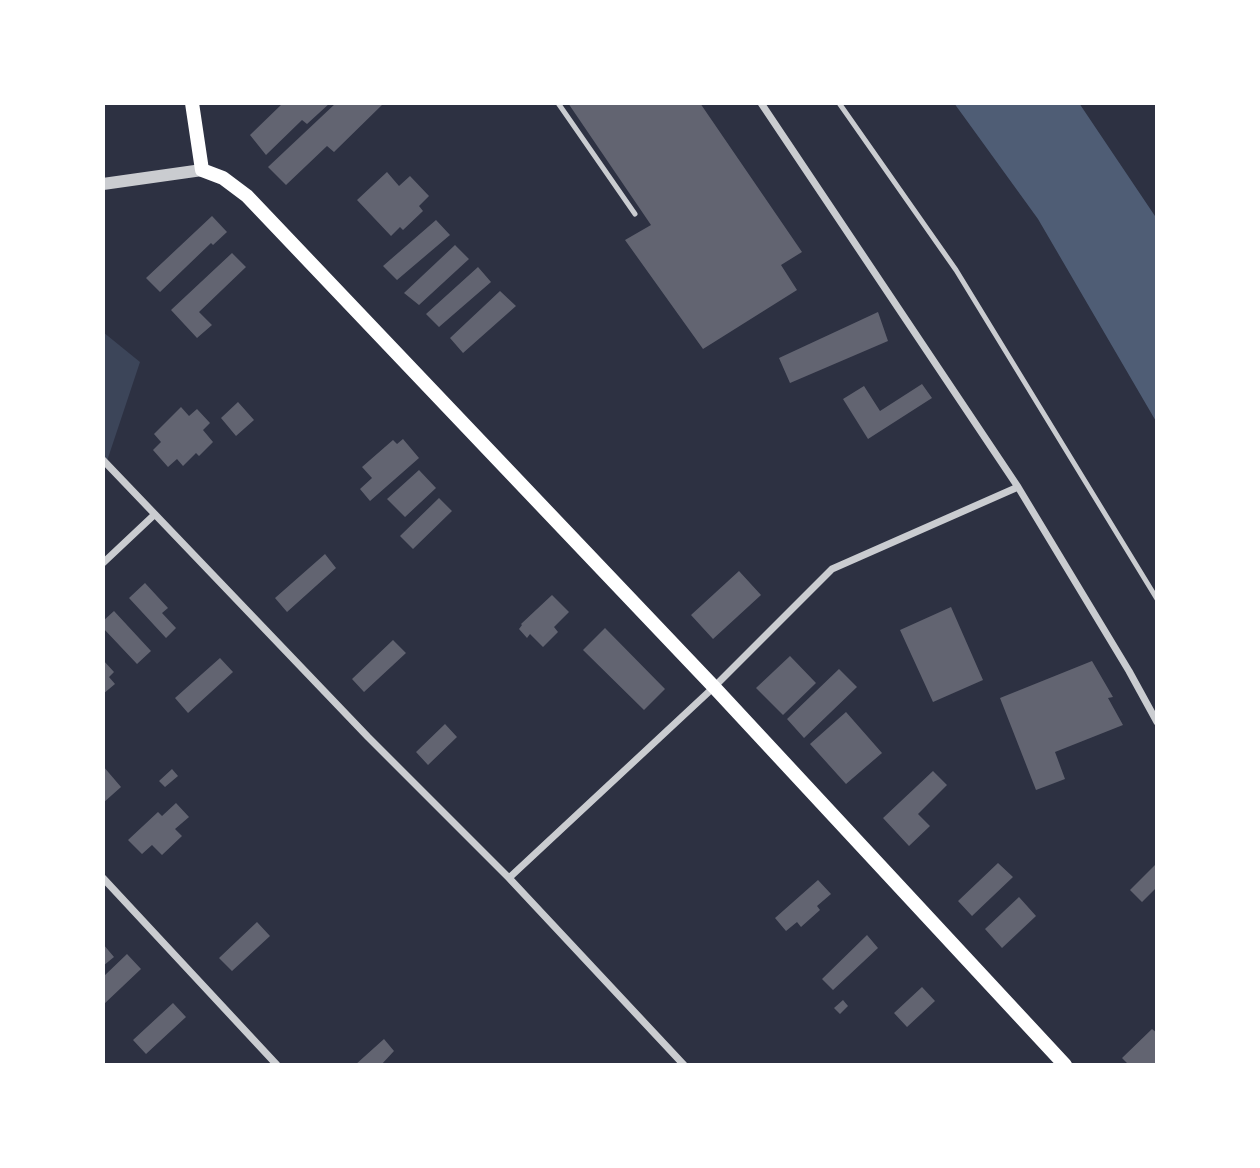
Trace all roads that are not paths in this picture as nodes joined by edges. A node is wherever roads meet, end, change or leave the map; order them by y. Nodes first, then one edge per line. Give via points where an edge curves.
1 (192, 103) edge
2 (558, 103) edge
3 (761, 103) edge
4 (839, 103) edge
5 (202, 170) junction
6 (103, 184) edge
7 (635, 214) dead end
8 (103, 460) edge
9 (1018, 487) junction
10 (154, 515) junction
11 (103, 563) edge
12 (1157, 598) edge
13 (714, 688) junction
14 (1157, 722) edge
15 (103, 878) edge
16 (509, 878) junction
17 (277, 1065) edge
18 (684, 1065) edge
19 (1065, 1065) edge

1 - 5 main road
2 - 7 lane
3 - 9 street
4 - 12 lane via 956,270
5 - 6 street
5 - 13 main road via 223,178 247,196
8 - 10 street
9 - 13 street via 832,569
9 - 14 street
10 - 11 street
10 - 16 street
13 - 16 street
13 - 19 main road
15 - 17 street
16 - 18 street

